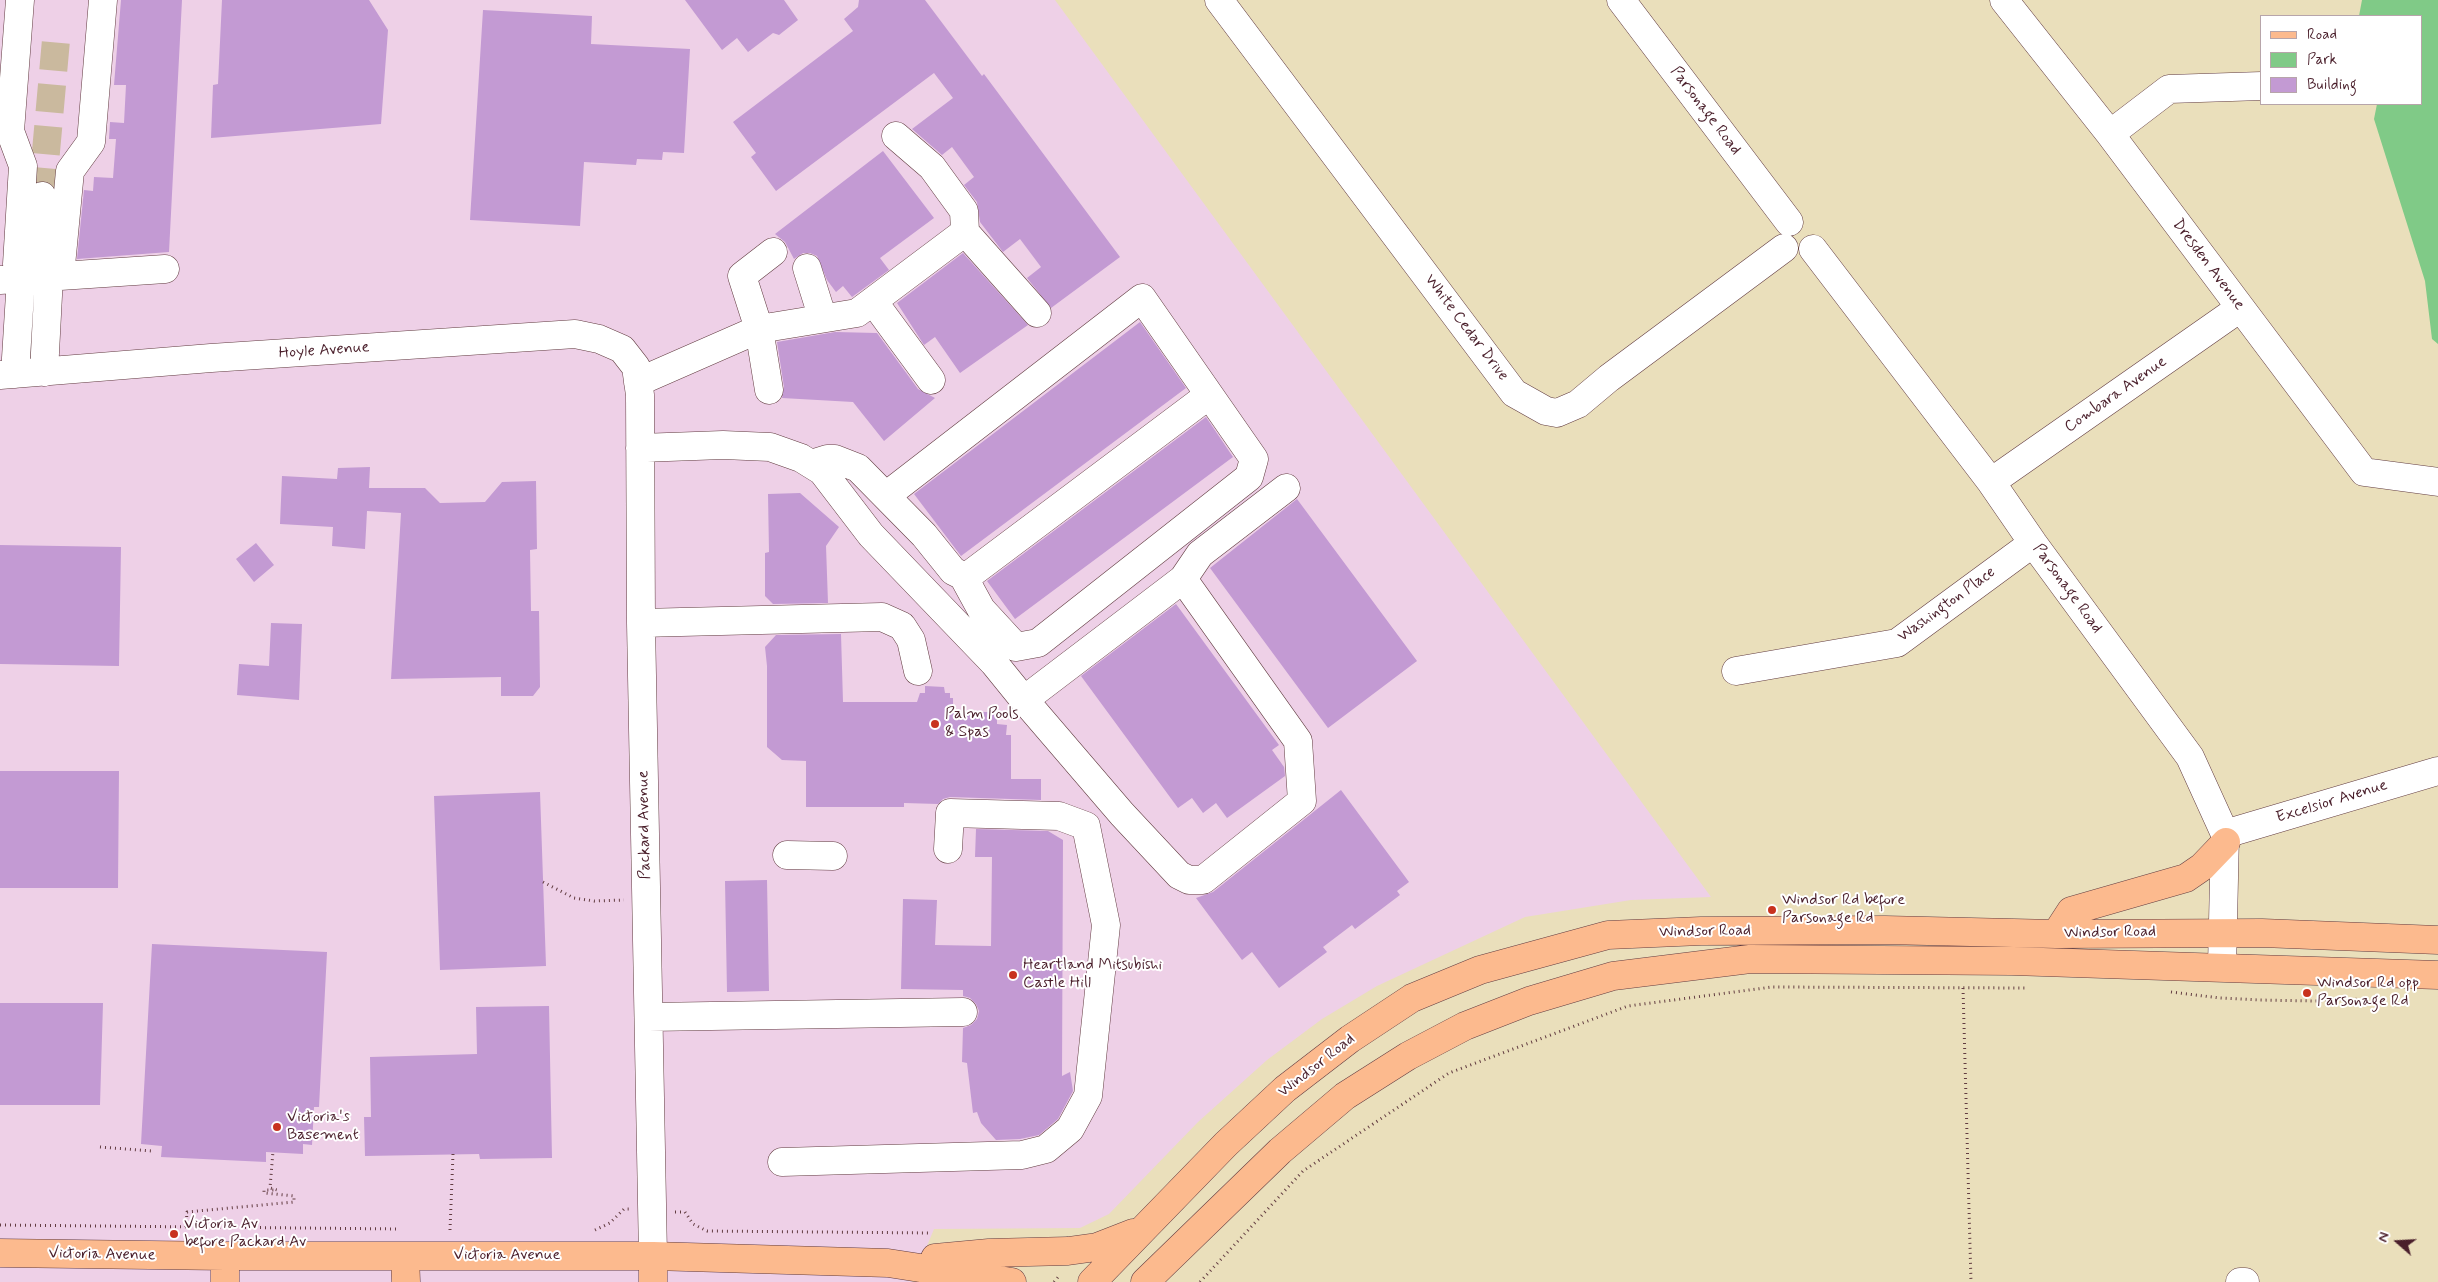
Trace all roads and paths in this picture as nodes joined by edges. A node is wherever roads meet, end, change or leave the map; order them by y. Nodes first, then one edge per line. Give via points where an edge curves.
1 (20, 0) edge
2 (102, 0) edge
3 (1219, 0) edge
4 (1621, 0) edge
5 (2004, 0) edge
6 (2260, 86) edge
7 (2110, 134) junction
8 (42, 196) tunnel mouth
9 (965, 232) junction
10 (1787, 235) junction
11 (773, 252) dead end
12 (164, 268) dead end
13 (807, 268) dead end
14 (33, 278) edge
15 (873, 301) junction
16 (2240, 308) junction
17 (1037, 313) dead end
18 (822, 316) junction
19 (760, 329) junction
20 (635, 370) junction
21 (44, 372) junction
22 (7, 375) edge
23 (931, 380) dead end
24 (769, 390) dead end
25 (1205, 398) junction
26 (640, 448) junction
27 (811, 464) junction
28 (1991, 482) junction
29 (2438, 482) edge
30 (1286, 488) dead end
31 (887, 495) junction
32 (2033, 543) junction
33 (963, 576) junction
34 (1183, 579) junction
35 (641, 623) junction
36 (918, 671) dead end
37 (1736, 671) dead end
38 (1024, 700) junction
39 (2438, 771) edge
40 (2226, 838) junction
41 (948, 849) dead end
42 (787, 855) dead end
43 (833, 856) dead end
44 (543, 882) dead end
45 (647, 899) junction
46 (2222, 933) junction
47 (2056, 934) junction
48 (2438, 940) edge
49 (2222, 967) junction
50 (2438, 975) edge
51 (1962, 988) junction
52 (2029, 988) dead end
53 (2168, 992) dead end
54 (2361, 999) dead end
55 (963, 1012) dead end
56 (649, 1017) junction
57 (100, 1147) dead end
58 (152, 1151) dead end
59 (273, 1151) dead end
60 (453, 1154) dead end
61 (782, 1162) dead end
62 (624, 1209) dead end
63 (685, 1212) dead end
64 (0, 1225) edge
65 (186, 1227) junction
66 (1141, 1229) junction
67 (402, 1230) dead end
68 (441, 1230) dead end
69 (450, 1230) junction
70 (460, 1230) dead end
71 (594, 1231) dead end
72 (937, 1233) dead end
73 (0, 1253) edge
74 (888, 1263) junction
75 (225, 1269) edge
76 (406, 1269) edge
77 (653, 1269) edge
78 (1012, 1282) edge
79 (1092, 1282) edge
80 (1145, 1282) edge
81 (1200, 1282) edge
82 (1971, 1282) edge
83 (2240, 1282) edge
84 (2244, 1282) edge

1 - 14 street via 10,130 23,166 16,264
2 - 14 street via 91,142 70,171
3 - 10 street, White Cedar Drive via 1514,393 1546,412 1556,413 1578,404
4 - 10 street, Parsonage Road
5 - 7 street, Dresden Avenue
6 - 7 street via 2169,89
7 - 16 street, Dresden Avenue
8 - 14 street
9 - 15 street
9 - 17 street
9 - 18 street via 964,211 932,167 896,136 960,214 958,230 854,310
10 - 28 street, Parsonage Road via 1789,253 1799,255 1813,249
11 - 19 street via 742,276
12 - 14 street
13 - 18 street
14 - 21 street
14 - 22 street
15 - 19 street via 857,313
15 - 23 street
16 - 28 street, Combara Avenue
16 - 29 street, Dresden Avenue via 2364,472
18 - 19 street
19 - 20 street
19 - 24 street
20 - 21 street, Hoyle Avenue via 622,349 600,339 575,334
20 - 26 street, Packard Avenue
21 - 22 street, Hoyle Avenue
25 - 31 street via 1142,298
25 - 33 street via 978,570
25 - 33 street via 1254,460 1249,477 1038,643 1016,646 981,609
26 - 27 street via 770,447
26 - 35 street, Packard Avenue
27 - 31 street via 827,459 851,464
27 - 38 street via 822,471 871,535 994,663
28 - 32 street, Parsonage Road
30 - 34 street via 1200,554
31 - 33 street via 953,571
32 - 37 street, Washington Place via 1897,643
32 - 40 street, Parsonage Road via 2190,757
34 - 38 street
34 - 38 street via 1298,741 1300,758 1302,801 1203,880 1189,880 1179,875
35 - 36 street via 882,617 902,626 911,640
35 - 45 street, Packard Avenue
39 - 40 street, Excelsior Avenue
40 - 46 street, Parsonage Road
40 - 47 main road via 2202,867 2186,878 2071,911
41 - 61 street via 950,813 1059,816 1086,826 1106,924 1088,1096 1070,1128 1046,1149 1022,1155
42 - 43 street
44 - 45 path via 574,898 594,901
45 - 56 street, Packard Avenue
46 - 47 main road, Windsor Road
46 - 48 main road, Windsor Road
46 - 49 street, Parsonage Road
47 - 66 main road, Windsor Road via 1701,930 1608,935 1480,970 1412,998 1284,1089
49 - 50 main road, Windsor Road
49 - 80 main road, Windsor Road via 1750,958 1613,976 1530,1001 1465,1026 1408,1056 1345,1096 1280,1151
51 - 52 path
51 - 81 path via 1772,987 1628,1006 1449,1073 1303,1171
51 - 82 path
53 - 54 path via 2259,1000
55 - 56 street
56 - 77 street, Packard Avenue
57 - 58 path
59 - 65 path via 270,1188 277,1190 264,1190 264,1193 294,1196 294,1202 187,1212
60 - 69 path
62 - 71 path via 610,1224
63 - 72 path via 693,1224 707,1231
64 - 65 path
65 - 67 path
66 - 74 main road via 1115,1241 1087,1248
66 - 79 main road, Windsor Road
68 - 69 path
69 - 70 path
73 - 75 main road, Victoria Avenue
74 - 77 main road, Victoria Avenue
74 - 78 main road, Victoria Avenue
75 - 76 main road, Victoria Avenue
76 - 77 main road, Victoria Avenue
83 - 84 street

